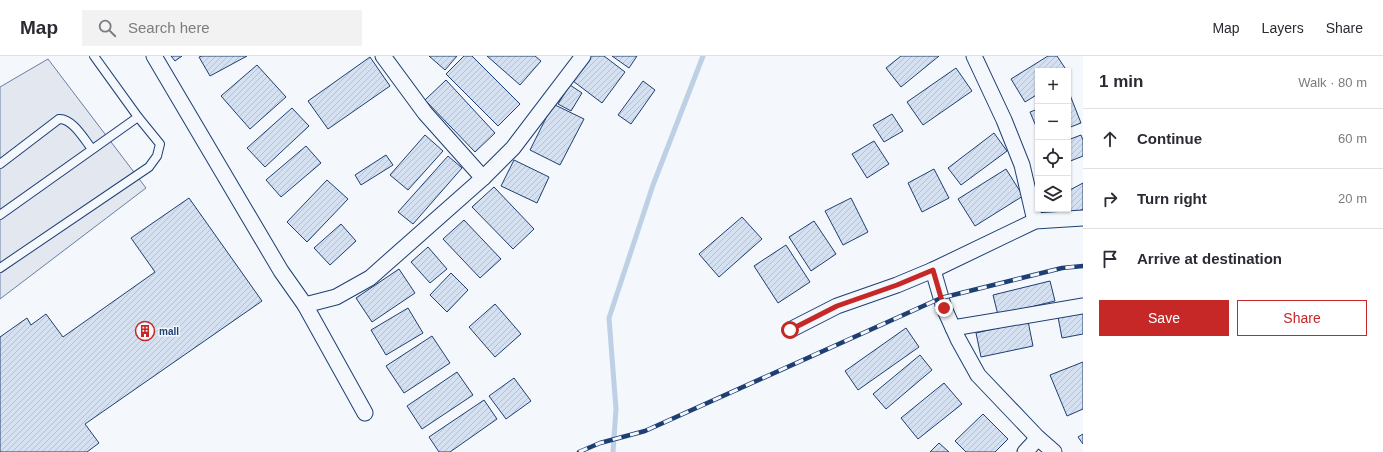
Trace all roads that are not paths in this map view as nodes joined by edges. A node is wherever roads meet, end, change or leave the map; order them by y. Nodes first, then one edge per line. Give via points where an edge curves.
1 (94, 56) edge
2 (154, 56) edge
3 (383, 56) edge
4 (584, 56) edge
5 (974, 56) edge
6 (138, 117) junction
7 (92, 149) junction
8 (0, 164) edge
9 (483, 178) junction
10 (0, 216) edge
11 (1083, 218) edge
12 (1035, 221) junction
13 (0, 268) edge
14 (933, 270) junction
15 (305, 305) junction
16 (1083, 306) edge
17 (953, 328) junction
18 (790, 330) dead end
19 (365, 413) dead end
20 (1038, 438) junction
21 (1025, 452) edge
22 (1054, 452) edge

1 - 6 lane
2 - 15 street via 281,271
3 - 9 street via 425,113
4 - 9 street via 513,148
5 - 12 street via 1022,165
6 - 7 lane
6 - 13 lane via 160,144 157,156 149,167
7 - 8 lane via 71,122 64,118 59,119
7 - 10 lane
9 - 15 street via 370,278 336,297
11 - 12 street
12 - 14 street
14 - 17 street
14 - 18 street via 837,306
15 - 19 street
16 - 17 street
17 - 20 street via 978,375
20 - 21 street
20 - 22 street

